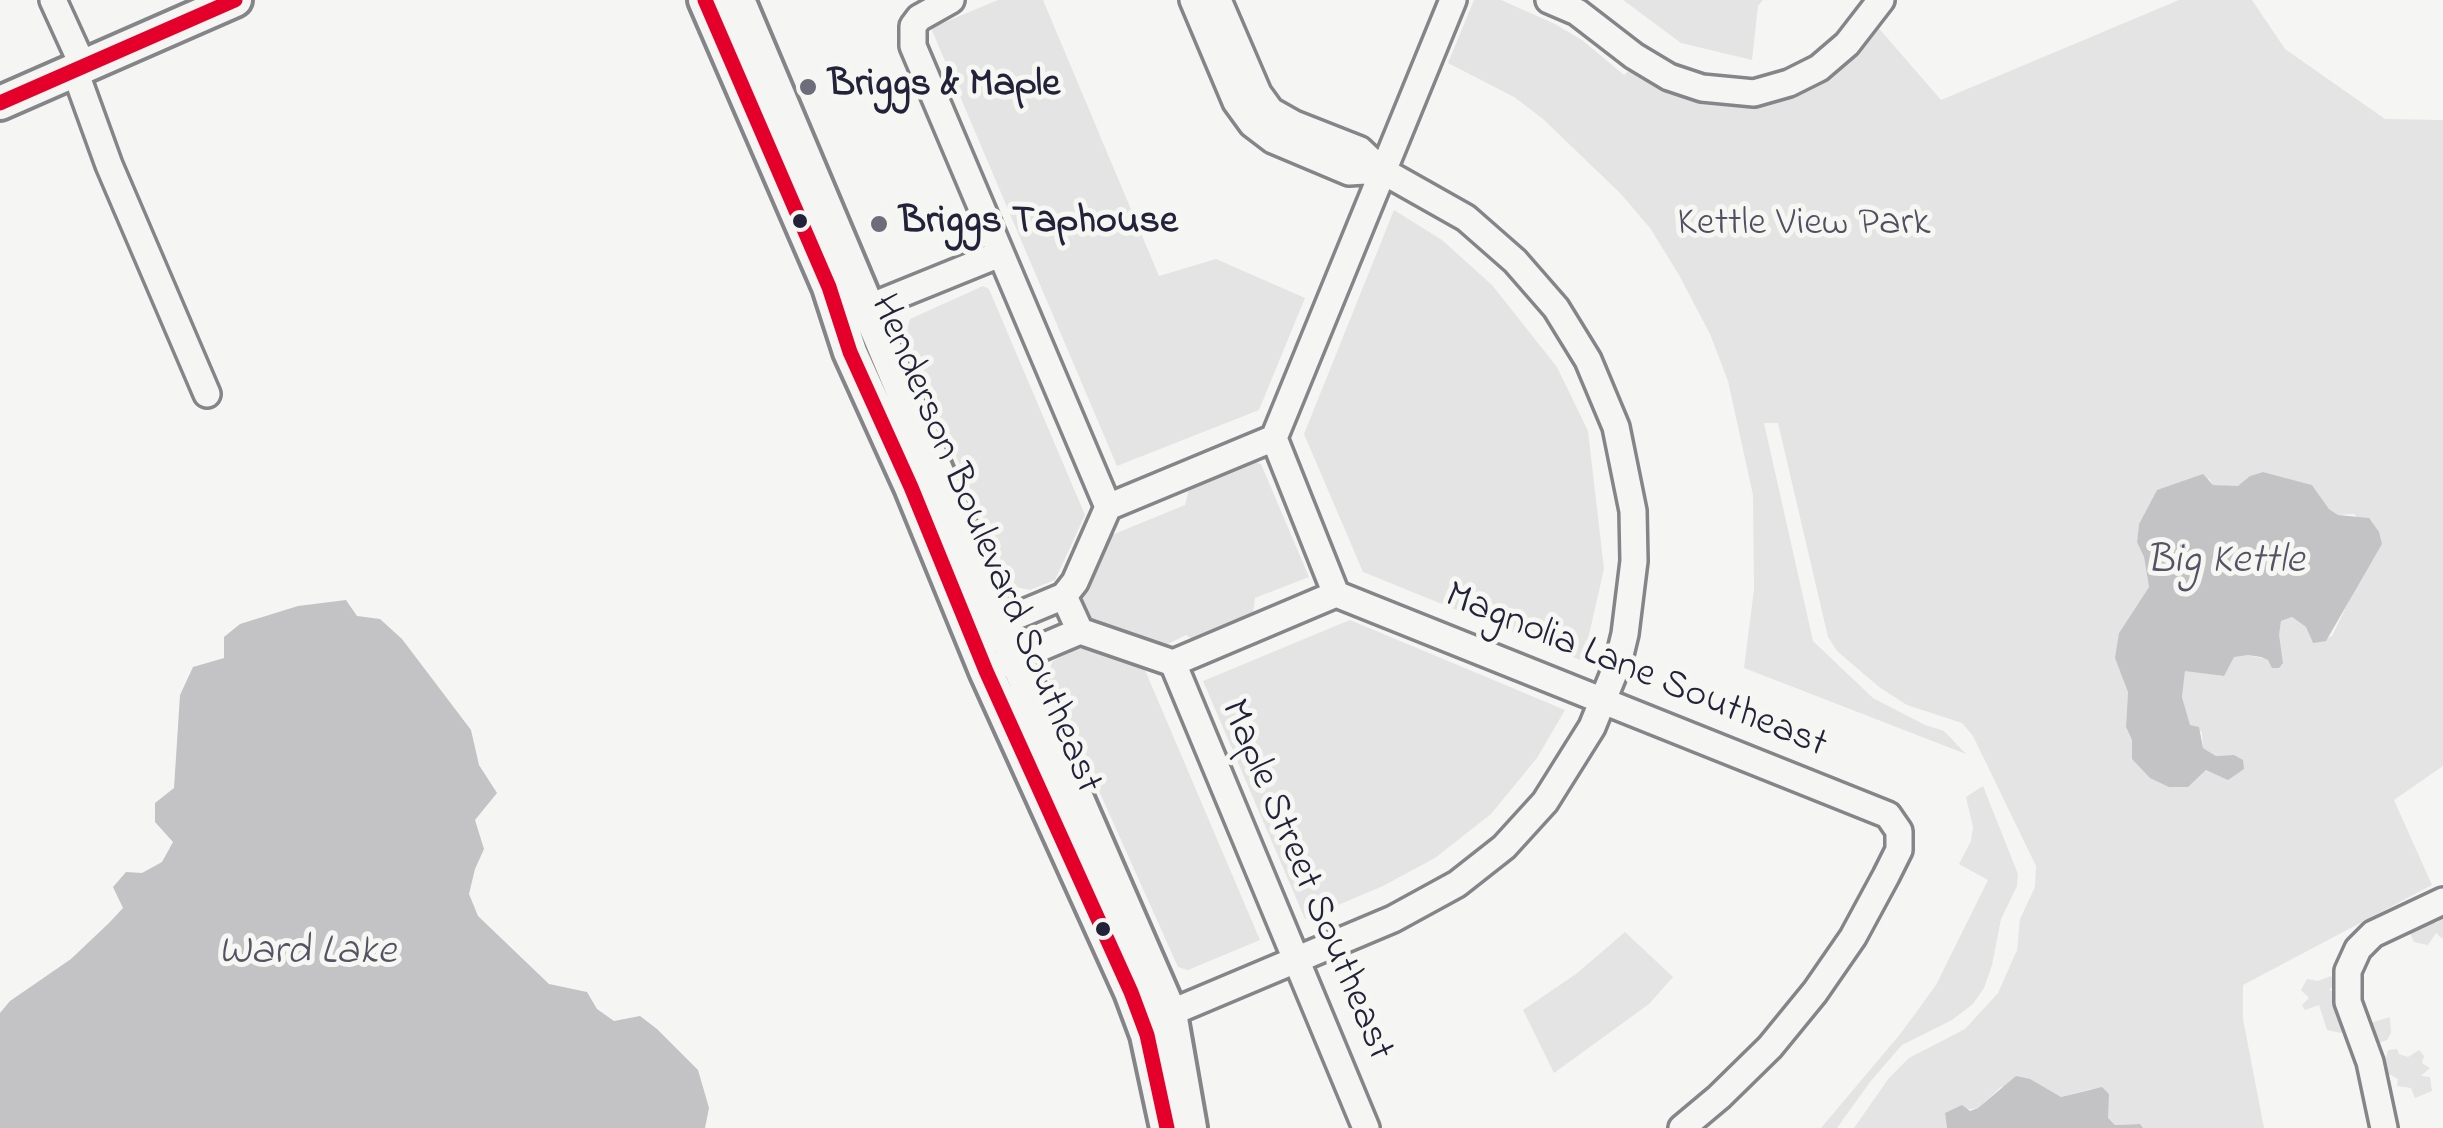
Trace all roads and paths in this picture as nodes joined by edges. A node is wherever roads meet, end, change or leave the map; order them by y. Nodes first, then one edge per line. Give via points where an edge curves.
1 (53, 0) edge
2 (235, 0) edge
3 (705, 0) edge
4 (738, 0) edge
5 (952, 0) edge
6 (1193, 0) edge
7 (1218, 0) edge
8 (1453, 0) edge
9 (1548, 0) edge
10 (1882, 0) edge
11 (79, 69) junction
12 (0, 104) edge
13 (1380, 170) junction
14 (1000, 254) junction
15 (854, 313) junction
16 (207, 394) dead end
17 (1274, 438) junction
18 (1108, 507) junction
19 (1336, 594) junction
20 (1064, 596) junction
21 (986, 628) junction
22 (1080, 631) junction
23 (1017, 658) junction
24 (1173, 663) junction
25 (986, 671) junction
26 (1603, 702) junction
27 (2443, 901) edge
28 (1295, 961) junction
29 (1156, 1017) junction
30 (1167, 1128) edge
31 (1190, 1128) edge
32 (1366, 1128) edge
33 (1682, 1128) edge
34 (2384, 1128) edge

1 - 11 street
2 - 11 main road
3 - 15 main road, Henderson Boulevard Southeast via 829,287
4 - 15 main road, Henderson Boulevard Southeast
5 - 14 street via 919,18 913,46
6 - 13 street via 1252,124 1273,140 1349,172
7 - 13 street via 1271,110 1360,150
8 - 13 street
9 - 10 street via 1589,20 1669,77 1754,93 1819,68
11 - 12 main road
11 - 16 street via 109,166
13 - 17 street
13 - 26 street via 1466,218 1515,261 1556,308 1602,390 1626,464 1634,561 1625,634
14 - 15 street
14 - 18 street
15 - 21 main road, Henderson Boulevard Southeast
17 - 18 street
17 - 19 street
18 - 20 street
19 - 24 street
19 - 26 street, Magnolia Lane Southeast
20 - 21 street
20 - 22 street
21 - 23 main road, Henderson Boulevard Southeast
21 - 25 main road, Henderson Boulevard Southeast
22 - 23 street
22 - 24 street
23 - 25 street
23 - 29 main road, Henderson Boulevard Southeast
24 - 28 street, Maple Street Southeast
25 - 29 main road, Henderson Boulevard Southeast via 1094,904
26 - 28 street via 1545,802 1482,866 1409,911
26 - 33 street, Magnolia Lane Southeast via 1888,815 1899,831 1886,876 1814,992 1770,1047
27 - 34 street via 2381,928 2358,949 2348,971 2348,1002
28 - 29 street
28 - 32 street, Maple Street Southeast
29 - 30 main road, Henderson Boulevard Southeast
29 - 31 main road, Henderson Boulevard Southeast

